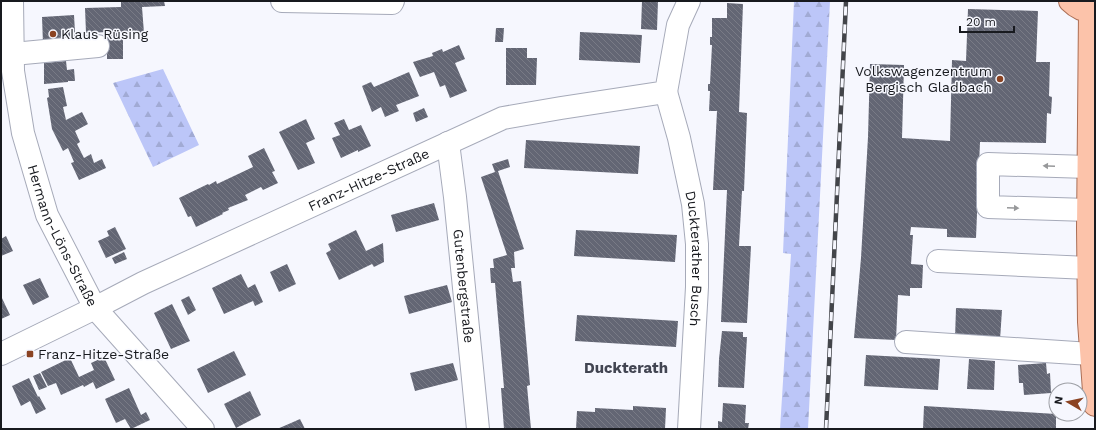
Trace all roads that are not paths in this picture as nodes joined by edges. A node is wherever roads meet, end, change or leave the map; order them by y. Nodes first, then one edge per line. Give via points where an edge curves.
1 (12, 1) edge
2 (282, 1) edge
3 (393, 1) edge
4 (689, 1) edge
5 (1070, 1) edge
6 (1092, 11) edge
7 (98, 46) dead end
8 (13, 54) junction
9 (666, 92) junction
10 (1092, 127) edge
11 (448, 143) junction
12 (1091, 169) edge
13 (1090, 213) edge
14 (938, 261) dead end
15 (1088, 268) junction
16 (95, 308) junction
17 (906, 342) dead end
18 (1, 354) edge
19 (1092, 354) junction
20 (1095, 405) edge
21 (203, 429) edge
22 (478, 429) edge
23 (689, 429) edge

1 - 8 street, Hermann-Löns-Straße
2 - 3 street
4 - 9 street via 678,25
5 - 6 main road via 1082,10
6 - 10 main road
7 - 8 street
8 - 16 street, Hermann-Löns-Straße via 13,71 23,133 47,215
9 - 11 street, Franz-Hitze-Straße via 503,118
9 - 23 street, Duckterather Busch via 693,204 697,244
10 - 12 main road
11 - 16 street, Franz-Hitze-Straße via 143,283
11 - 22 street, Gutenbergstraße
12 - 13 main road
12 -> 13 street via 988,164 988,207
13 - 15 main road
14 - 15 street
15 - 19 main road
16 - 18 street, Franz-Hitze-Straße
16 - 21 street, Hermann-Löns-Straße
17 - 19 street
19 - 20 main road

